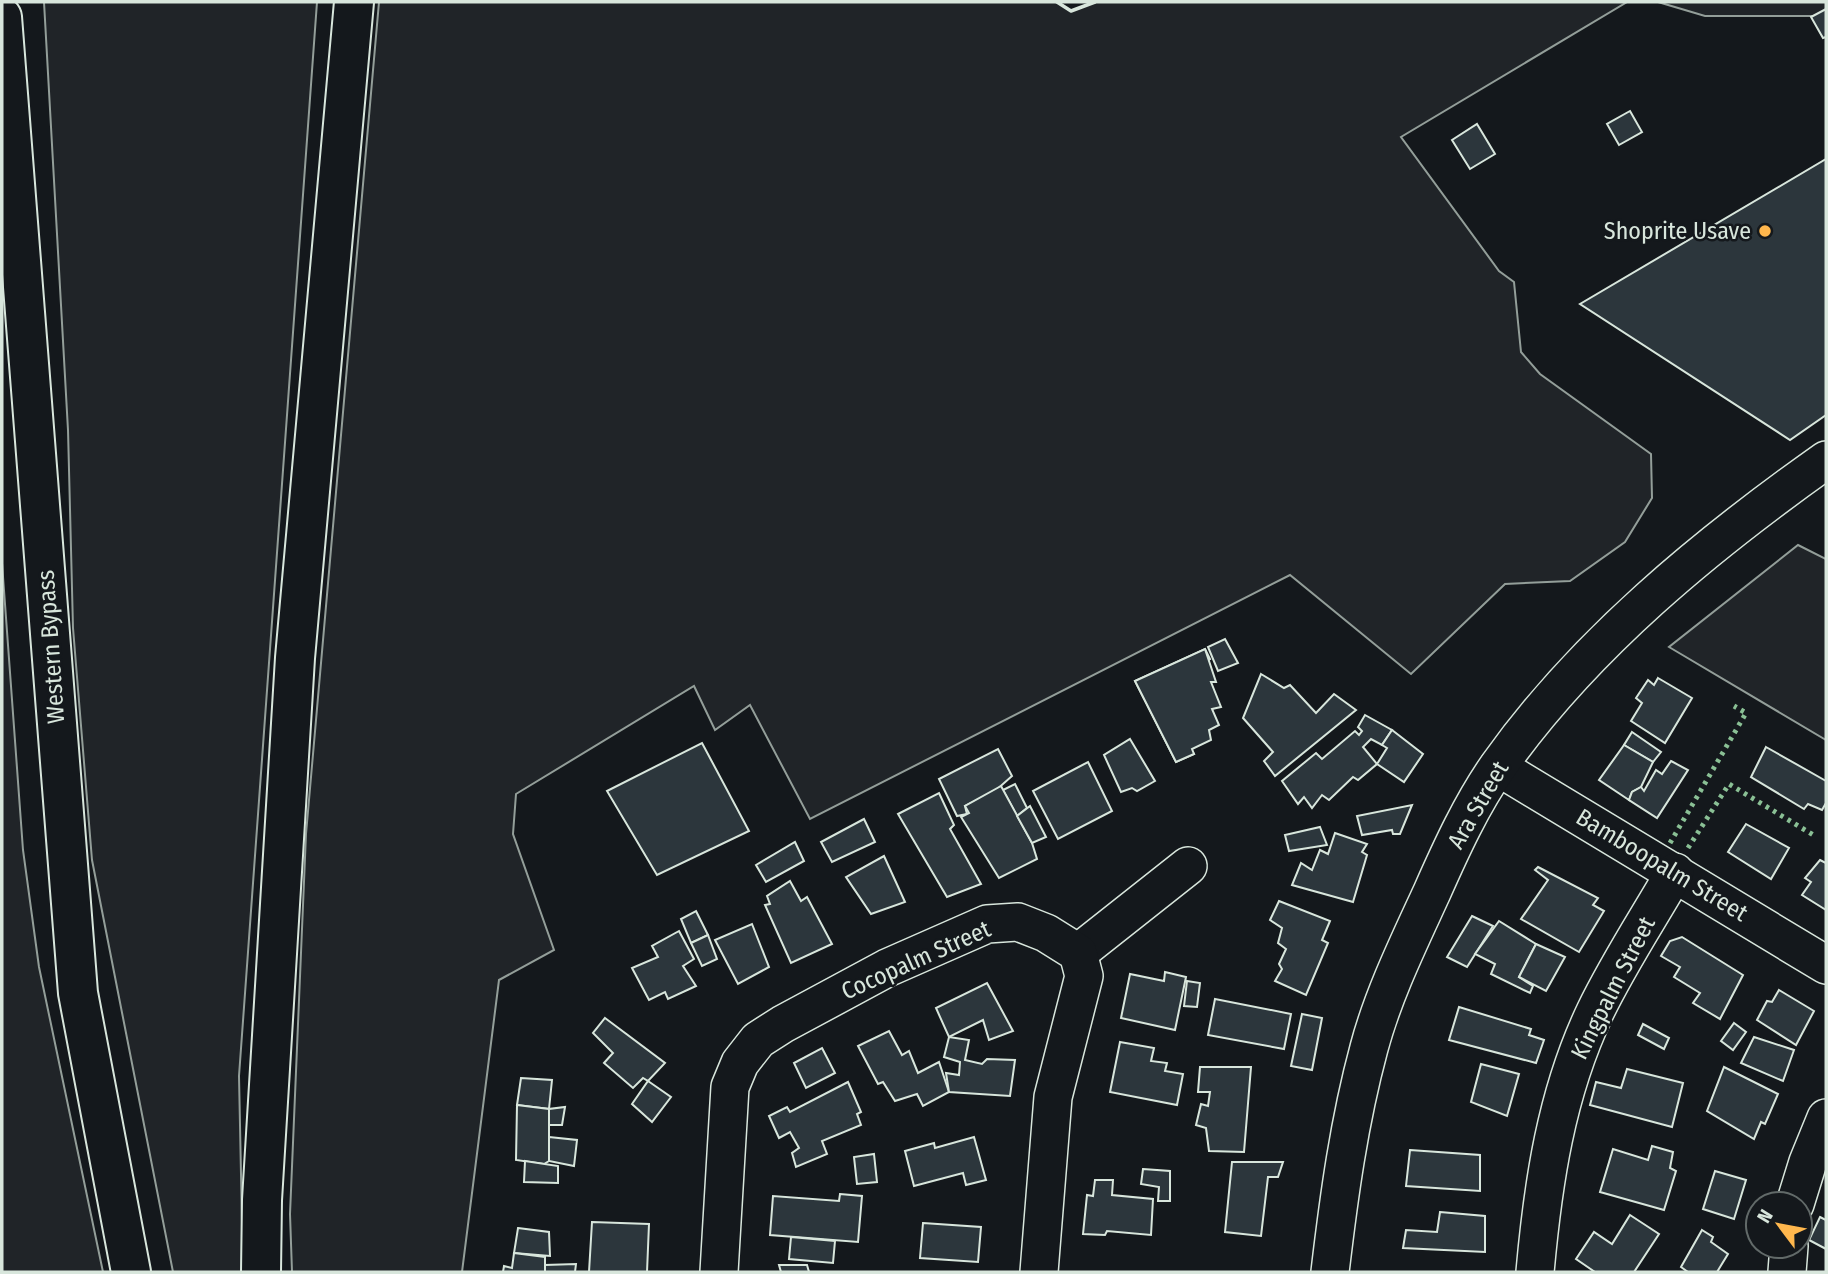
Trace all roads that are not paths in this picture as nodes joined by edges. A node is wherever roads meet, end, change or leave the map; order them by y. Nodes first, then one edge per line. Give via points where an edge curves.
1 (354, 2) edge
2 (2, 17) edge
3 (1826, 460) edge
4 (1498, 767) junction
5 (1188, 866) dead end
6 (1675, 872) junction
7 (1079, 953) junction
8 (1826, 965) edge
9 (1826, 1118) edge
10 (1799, 1190) edge
11 (131, 1272) edge
12 (261, 1272) edge
13 (719, 1272) edge
14 (1039, 1272) edge
15 (1330, 1272) edge
16 (1535, 1272) edge

1 - 12 highway via 295,658
2 - 11 highway, Western Bypass via 78,993
3 - 4 street, Ara Street via 1743,519 1630,620 1554,696
4 - 6 street, Bamboopalm Street
4 - 15 street, Ara Street via 1451,850 1369,1045 1343,1159
5 - 7 street
6 - 8 street, Bamboopalm Street
6 - 16 street, Kingpalm Street via 1595,1011 1572,1067 1552,1140
7 - 13 street, Cocopalm Street via 1018,922 987,924 887,968 758,1040 740,1063 730,1087
7 - 14 street via 1084,976 1053,1097
9 - 10 street

